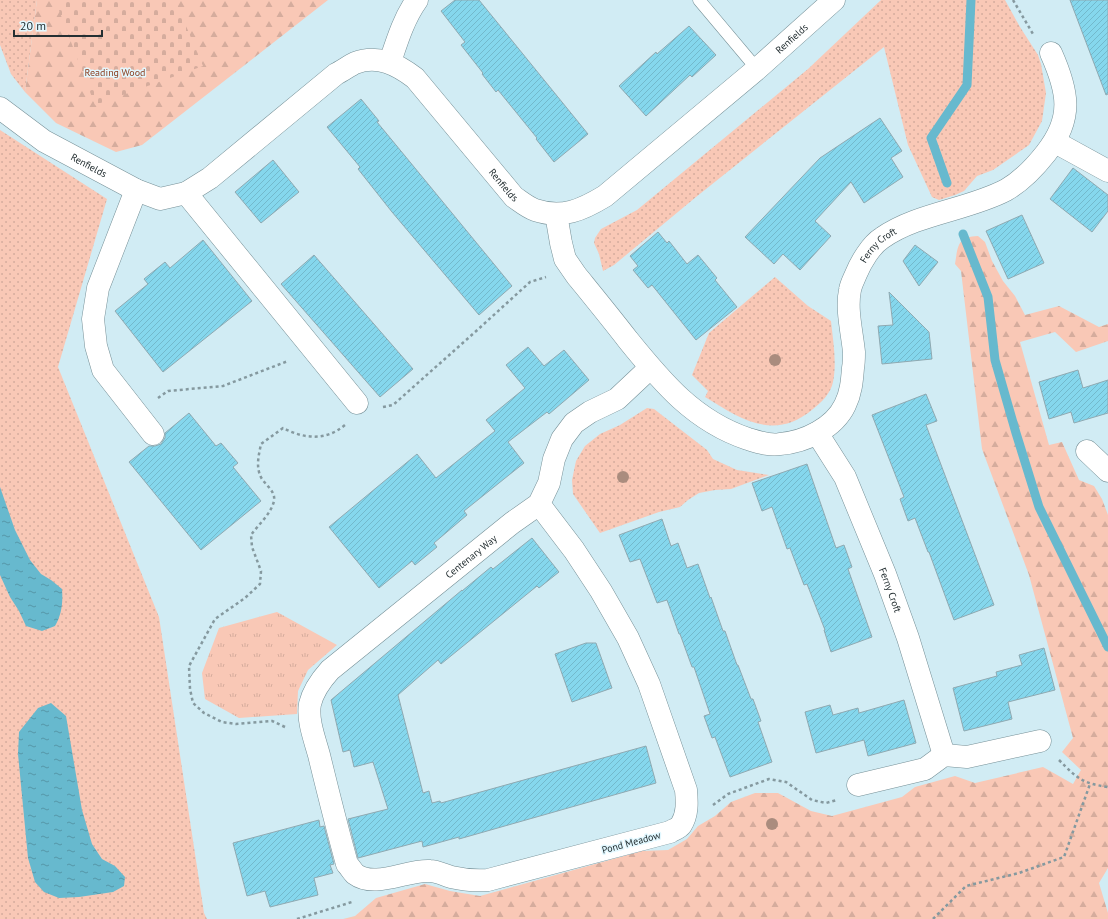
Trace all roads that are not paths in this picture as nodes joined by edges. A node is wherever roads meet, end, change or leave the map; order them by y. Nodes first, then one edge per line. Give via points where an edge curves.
1 (417, 0) edge
2 (699, 0) edge
3 (834, 0) edge
4 (1051, 53) road end
5 (390, 62) junction
6 (757, 69) junction
7 (0, 108) edge
8 (1055, 142) junction
9 (1108, 171) edge
10 (136, 190) junction
11 (186, 193) junction
12 (556, 214) junction
13 (650, 368) junction
14 (357, 403) dead end
15 (817, 433) junction
16 (153, 434) dead end
17 (1087, 451) dead end
18 (1108, 471) edge
19 (539, 504) junction
20 (1040, 741) road end
21 (944, 755) junction
22 (858, 785) road end
23 (368, 879) joint

1 - 5 street via 399,36
2 - 6 lane
3 - 6 street, Renfields
4 - 8 street, Ferny Croft via 1062,78 1066,100 1064,121
5 - 11 street, Renfields via 369,60 355,63 336,74 210,178
5 - 12 street, Renfields via 416,78 514,196 534,210
6 - 12 street, Renfields via 605,196 580,210
7 - 10 street, Renfields via 44,141
8 - 9 street
8 - 15 street, Ferny Croft via 1034,169 1008,189 978,202 905,225 881,238 861,262 850,290 849,320 854,354 852,383 845,405 832,422
10 - 11 street, Renfields via 160,199
10 - 16 street via 98,288 93,319 96,346 103,370
11 - 14 street
12 - 13 street, Ferny Croft via 565,259
13 - 15 street, Ferny Croft via 690,408 736,435 779,445
13 - 19 street, Centenary Way via 617,400 590,412 574,423 562,439 554,459 549,483
15 - 21 street, Ferny Croft via 845,477 885,574 908,638
17 - 18 street
19 - 23 street, Centenary Way via 330,670 315,692 310,705 310,717 347,864 356,874
19 - 23 street, Pond Meadow via 589,573 628,638 649,684 686,790 686,813 680,826 670,832 488,880 471,881 432,871 418,871 378,880
20 - 21 street via 967,757
21 - 22 street via 925,769

